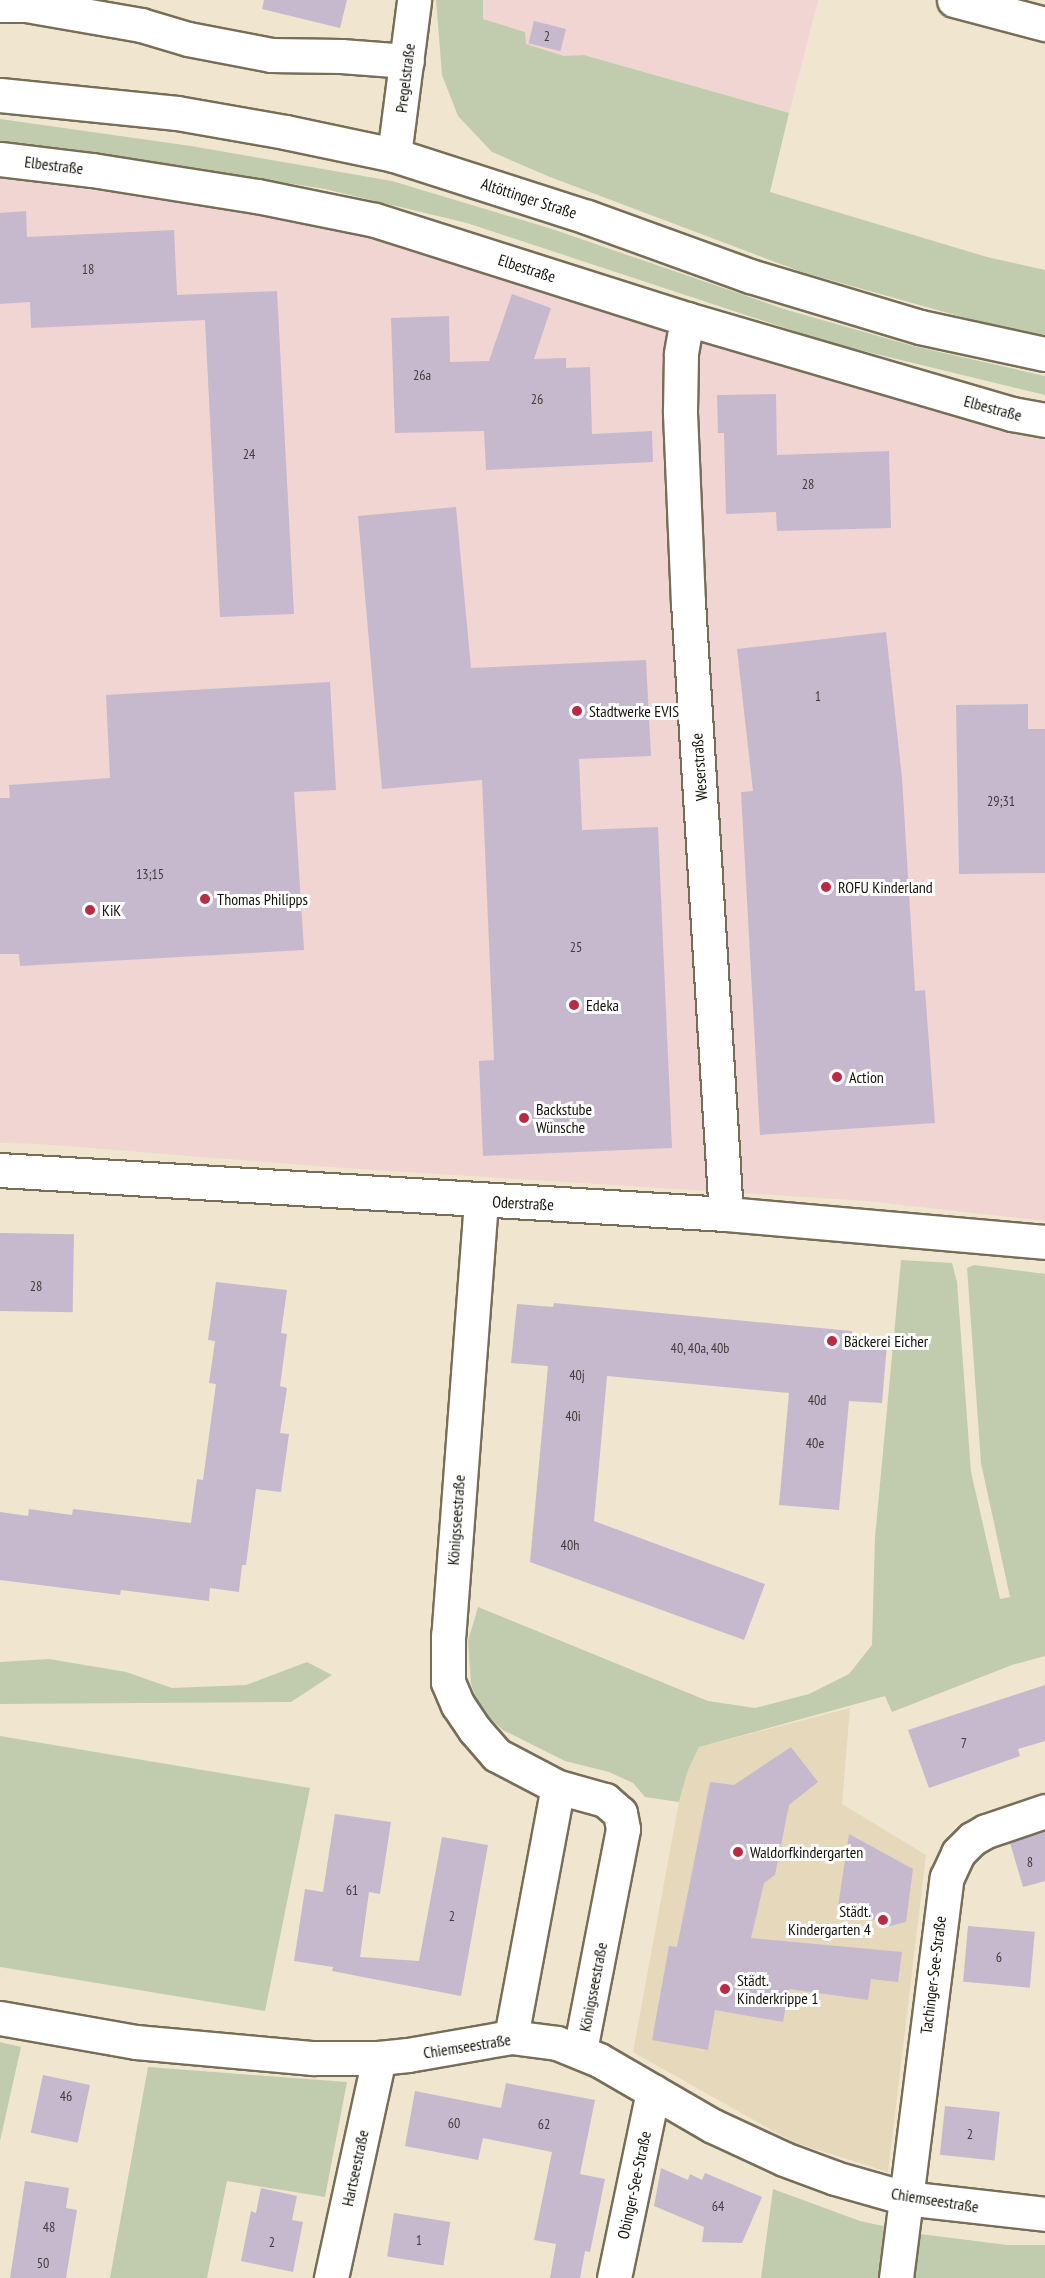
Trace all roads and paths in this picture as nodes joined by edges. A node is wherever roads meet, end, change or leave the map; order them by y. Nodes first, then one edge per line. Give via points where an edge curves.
1 (414, 0) edge
2 (954, 0) edge
3 (0, 5) edge
4 (1045, 24) edge
5 (407, 61) junction
6 (0, 95) edge
7 (394, 155) junction
8 (0, 159) edge
9 (687, 319) junction
10 (1045, 354) edge
11 (1045, 420) edge
12 (0, 1170) edge
13 (481, 1201) junction
14 (726, 1214) junction
15 (1045, 1242) edge
16 (558, 1787) junction
17 (1045, 1811) edge
18 (0, 2018) edge
19 (512, 2037) junction
20 (580, 2051) junction
21 (379, 2058) junction
22 (653, 2091) junction
23 (905, 2198) junction
24 (1045, 2214) edge
25 (331, 2278) edge
26 (614, 2278) edge
27 (896, 2278) edge

1 - 5 street, Pregelstraße
2 - 4 street
3 - 5 street via 26,5 132,24 272,55
5 - 7 street, Pregelstraße
6 - 7 street, Altöttinger Straße via 177,113
7 - 10 street, Altöttinger Straße via 587,217 750,276 921,327
8 - 9 street, Elbestraße via 257,196 375,220
9 - 11 street, Elbestraße via 1012,414
9 - 14 street, Weserstraße via 681,354 680,413 688,602
12 - 13 street, Oderstraße
13 - 14 street, Oderstraße
13 - 16 street, Königsseestraße via 448,1635 448,1682 458,1705 497,1755
14 - 15 street, Oderstraße
16 - 19 street
16 - 20 street, Königsseestraße via 604,1800 620,1813 623,1829
17 - 23 street, Tachinger-See-Straße via 972,1839 958,1853 947,1877
18 - 21 street, Chiemseestraße via 136,2042 313,2058
19 - 20 street, Chiemseestraße via 558,2043
19 - 21 street, Chiemseestraße
20 - 22 street, Chiemseestraße
21 - 25 street, Hartseestraße
22 - 23 street, Chiemseestraße via 713,2126 784,2158
22 - 26 street, Obinger-See-Straße
23 - 24 street, Chiemseestraße
23 - 27 street

